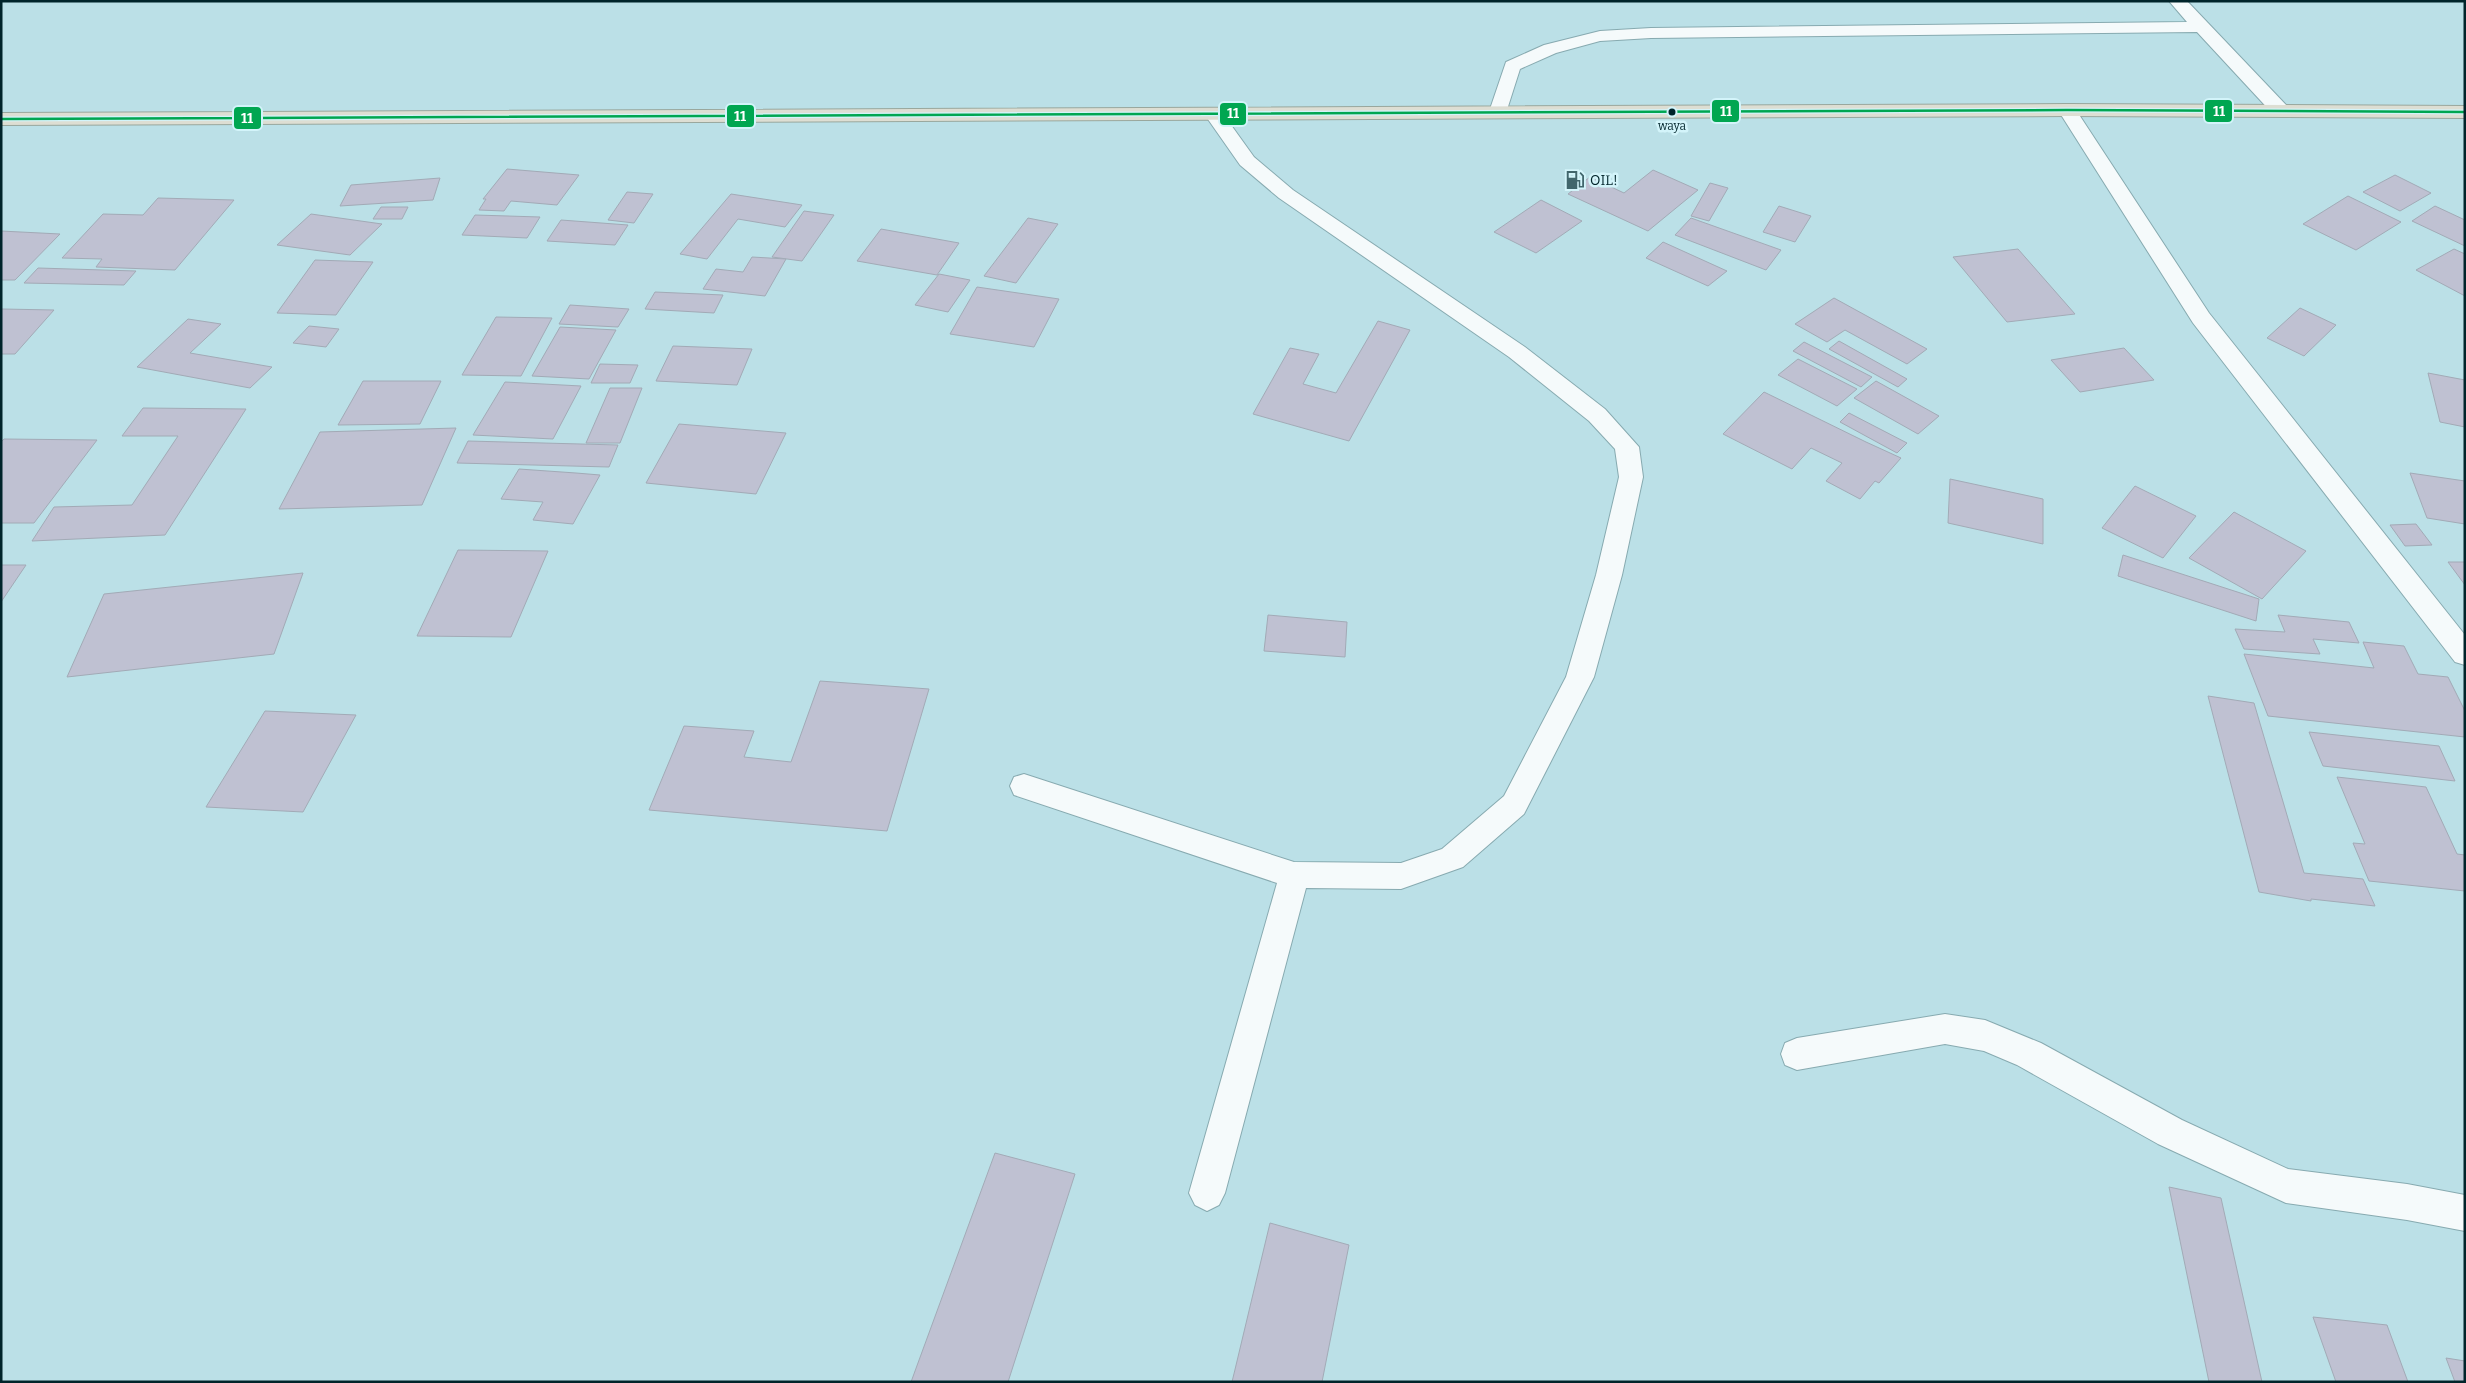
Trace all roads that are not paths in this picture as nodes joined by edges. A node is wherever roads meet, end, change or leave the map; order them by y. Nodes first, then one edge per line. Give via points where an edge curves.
1 (2177, 1) edge
2 (2199, 27) junction
3 (2066, 110) junction
4 (2280, 110) junction
5 (1498, 112) junction
6 (2465, 112) edge
7 (1214, 114) junction
8 (1, 119) edge
9 (2465, 655) edge
10 (1024, 786) dead end
11 (1294, 875) junction
12 (1797, 1054) dead end
13 (1207, 1193) dead end
14 (2465, 1213) edge

1 - 2 street
2 - 4 street
2 - 5 street via 1600,36 1550,49 1512,66
3 - 4 highway
3 - 5 highway
3 - 9 street via 2201,318
4 - 6 highway
5 - 7 highway
7 - 8 highway
7 - 11 street via 1247,161 1286,194 1516,352 1597,415 1627,447 1631,477 1609,575 1580,678 1514,805 1452,858 1401,876
10 - 11 street
11 - 13 street
12 - 14 street via 1945,1029 1986,1036 2029,1054 2170,1132 2286,1186

